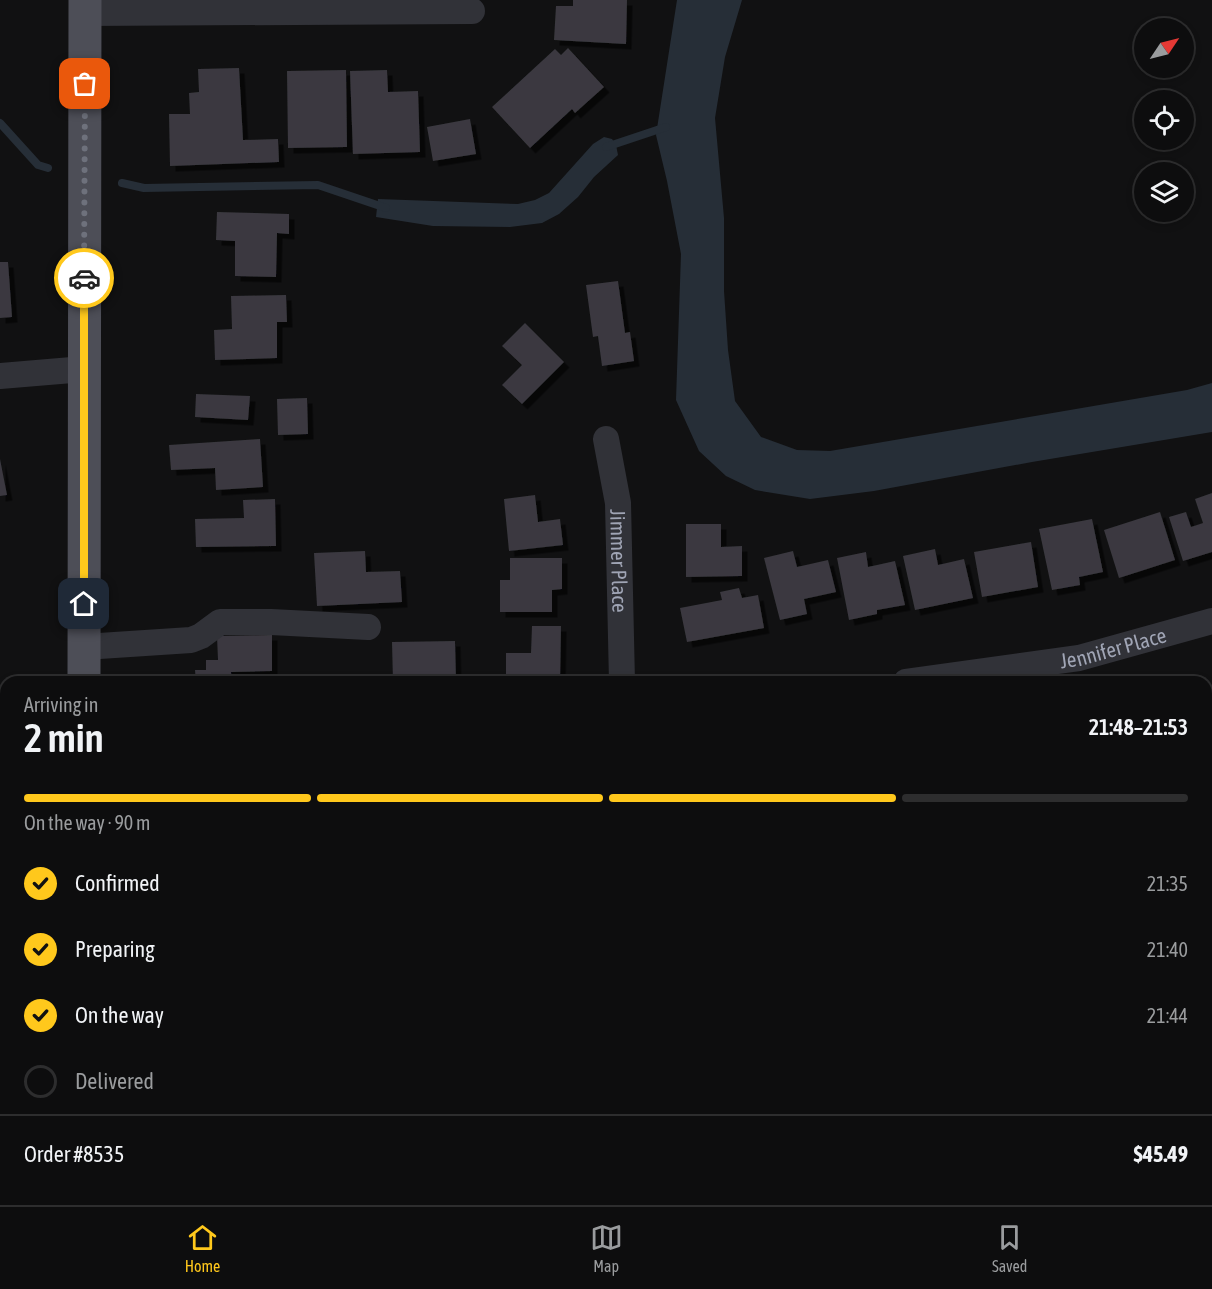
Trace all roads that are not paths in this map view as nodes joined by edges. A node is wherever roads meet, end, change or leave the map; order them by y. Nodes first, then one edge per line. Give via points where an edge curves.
1 (85, 6) edge
2 (472, 10) dead end
3 (84, 369) junction
4 (0, 376) edge
5 (606, 439) dead end
6 (1212, 621) edge
7 (368, 627) dead end
8 (84, 647) junction
9 (84, 676) edge
10 (622, 676) edge
11 (949, 676) edge

1 - 2 street
1 - 3 main road
3 - 4 street
3 - 8 main road
5 - 10 street, Jimmer Place via 618,503
6 - 11 street, Jennifer Place via 1079,658
7 - 8 street via 220,622 191,640
8 - 9 main road

